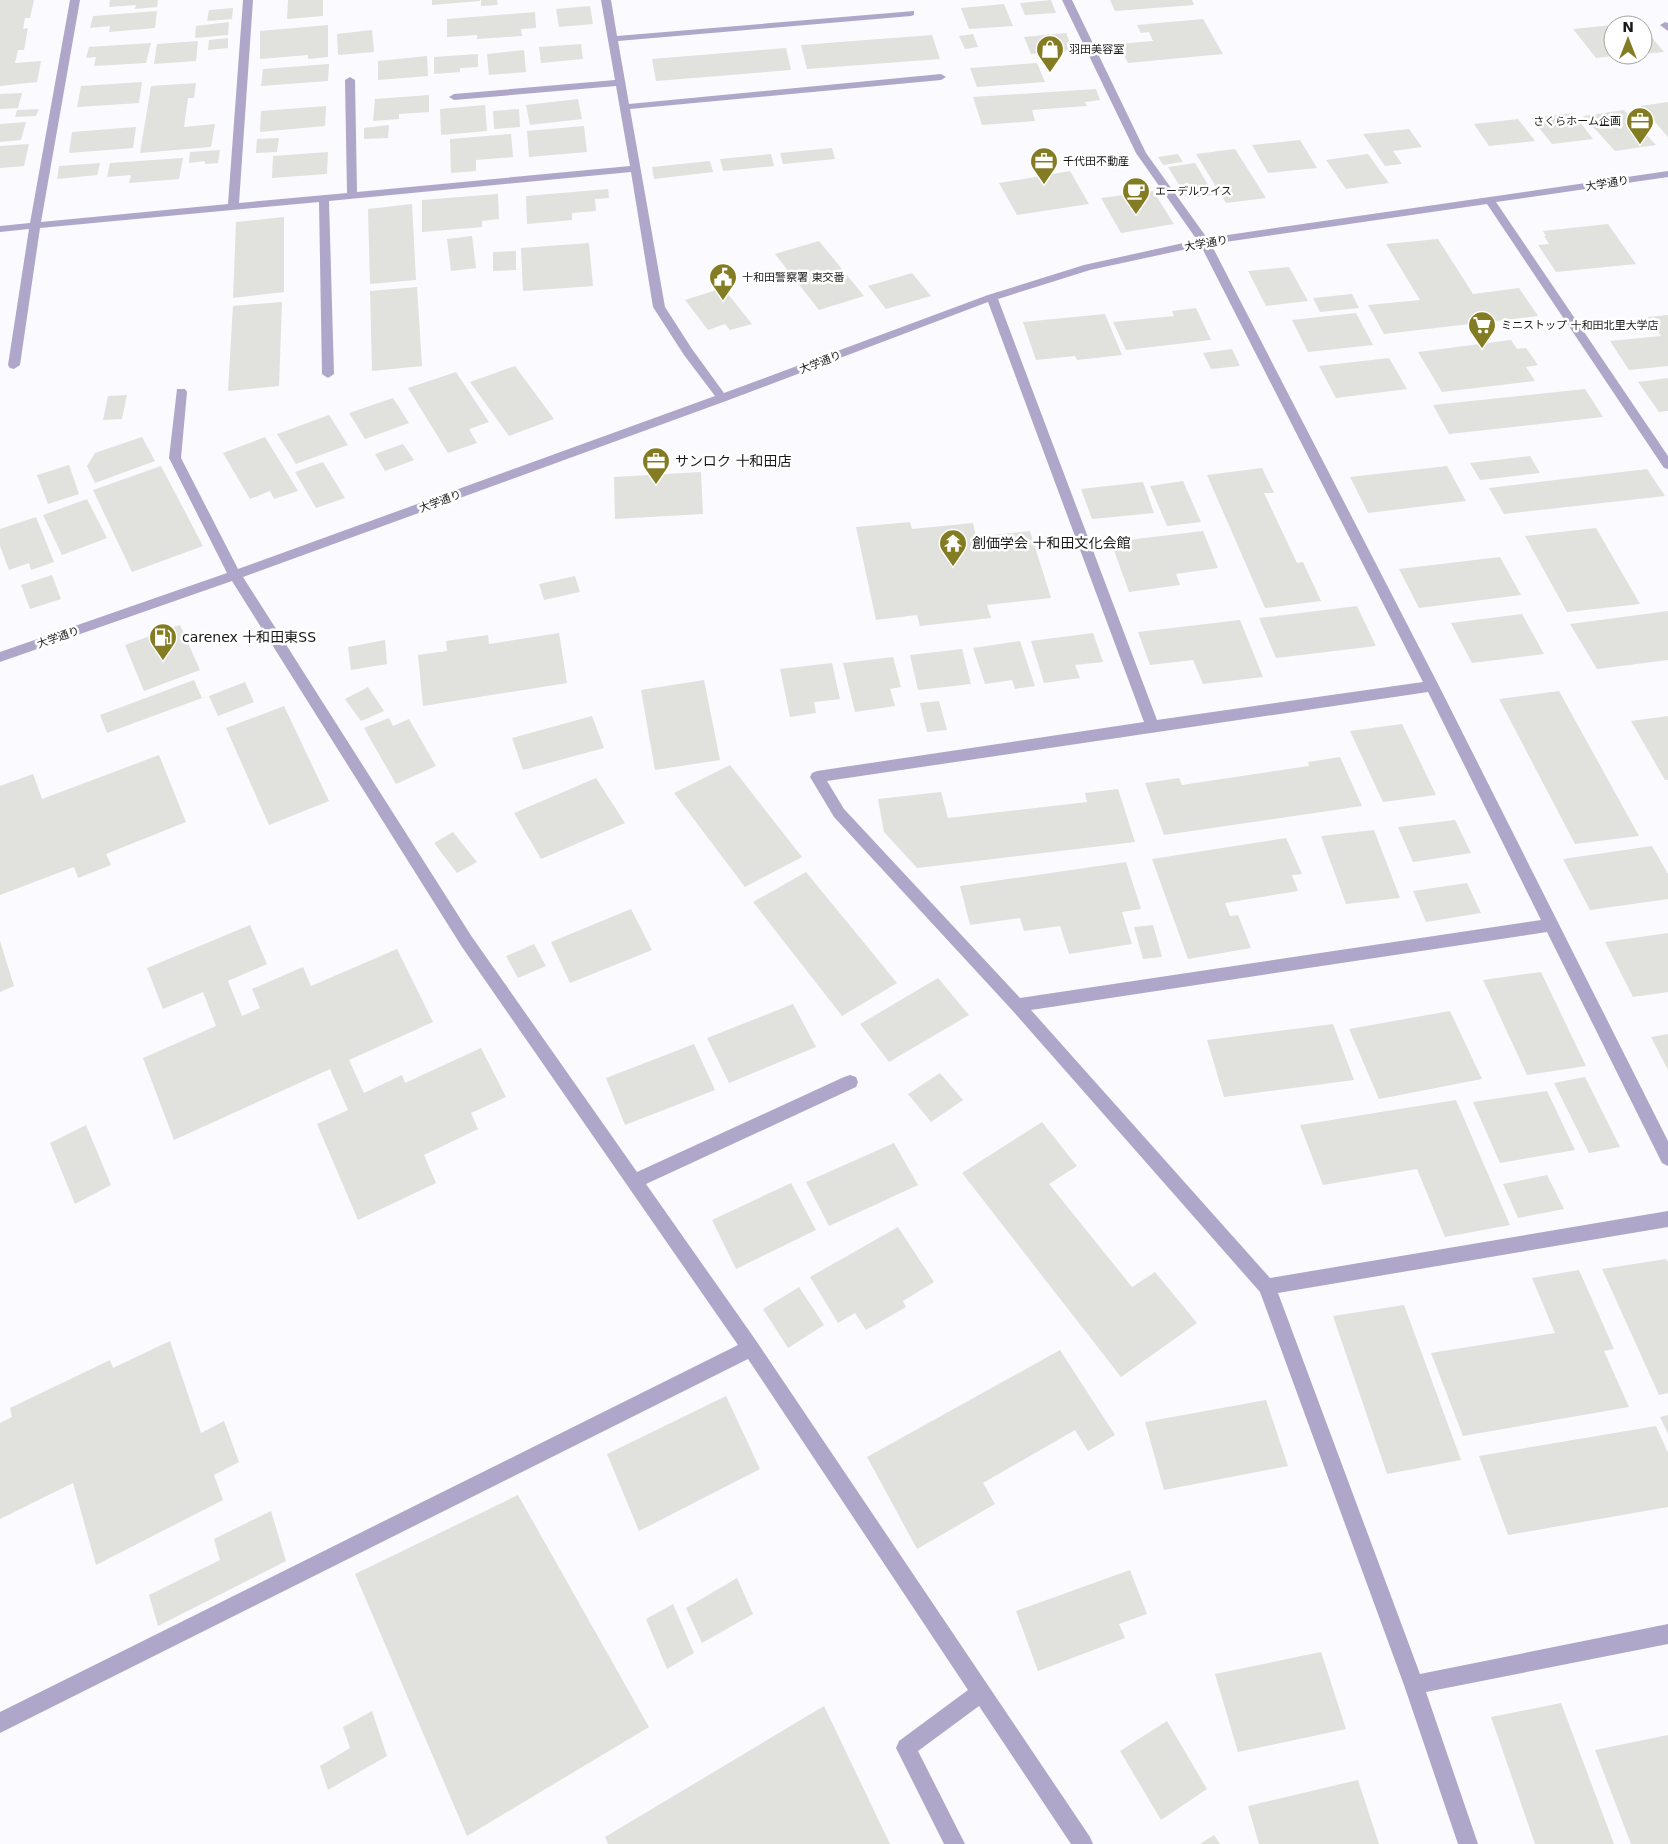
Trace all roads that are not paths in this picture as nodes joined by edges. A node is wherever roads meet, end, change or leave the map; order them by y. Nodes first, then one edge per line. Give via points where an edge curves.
1 (75, 0) edge
2 (248, 0) edge
3 (606, 0) edge
4 (1067, 0) edge
5 (911, 13) dead end
6 (612, 39) junction
7 (941, 77) dead end
8 (350, 80) dead end
9 (620, 82) junction
10 (454, 97) dead end
11 (624, 107) junction
12 (634, 169) junction
13 (1668, 174) edge
14 (352, 196) junction
15 (324, 198) junction
16 (1490, 201) junction
17 (233, 207) junction
18 (35, 225) junction
19 (0, 228) edge
20 (1204, 242) junction
21 (992, 298) junction
22 (14, 365) dead end
23 (328, 374) dead end
24 (181, 392) dead end
25 (722, 398) junction
26 (1668, 465) edge
27 (236, 575) junction
28 (0, 657) edge
29 (1432, 686) junction
30 (1152, 726) junction
31 (1551, 925) junction
32 (1017, 1005) junction
33 (850, 1082) dead end
34 (1668, 1158) edge
35 (635, 1181) junction
36 (1668, 1219) edge
37 (1268, 1286) junction
38 (752, 1348) junction
39 (1668, 1634) edge
40 (1414, 1685) junction
41 (981, 1693) junction
42 (0, 1724) edge
43 (955, 1844) edge
44 (1083, 1844) edge
45 (1468, 1844) edge

1 - 18 street
2 - 17 street
3 - 6 street
4 - 20 street via 1141,153
5 - 6 street
6 - 9 street
7 - 11 street
8 - 14 street
9 - 10 street
9 - 11 street
11 - 12 street
12 - 14 street
12 - 25 street via 659,307
13 - 16 street, 大学通り
14 - 15 street
15 - 17 street
15 - 23 street
16 - 20 street, 大学通り
16 - 26 street
17 - 18 street
18 - 19 street
18 - 22 street
20 - 21 street, 大学通り via 1088,267
20 - 29 street
21 - 25 street, 大学通り
21 - 30 street
24 - 27 street via 175,458
25 - 27 street, 大学通り
27 - 28 street, 大学通り
27 - 35 street via 467,942
29 - 30 street
29 - 31 street
30 - 32 street via 817,777 839,813
31 - 32 street
31 - 34 street
32 - 37 street
33 - 35 street
35 - 38 street
36 - 37 street
37 - 40 street
38 - 41 street
38 - 42 street
39 - 40 street
40 - 45 street
41 - 43 street via 906,1748
41 - 44 street

